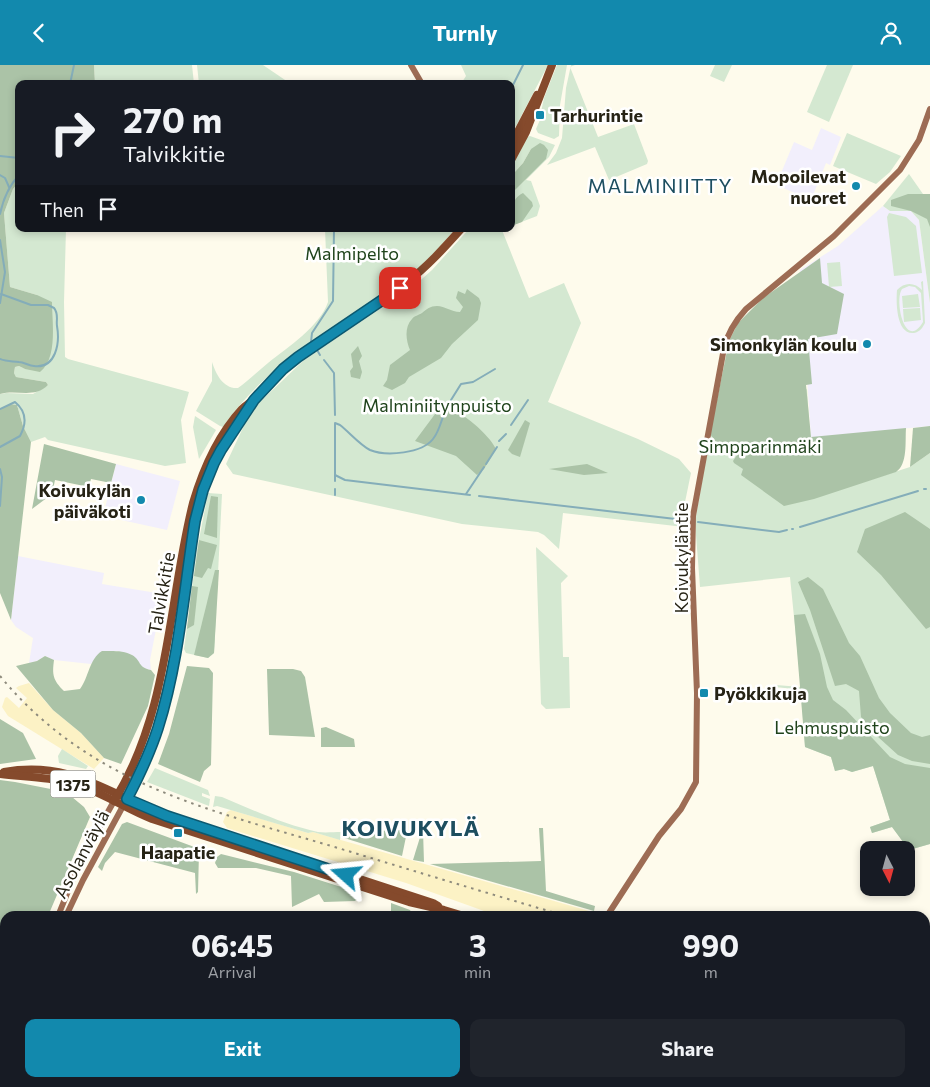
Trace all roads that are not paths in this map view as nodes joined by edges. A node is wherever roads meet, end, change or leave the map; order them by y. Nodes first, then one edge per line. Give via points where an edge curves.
1 (411, 65) edge
2 (552, 65) edge
3 (420, 80) edge
4 (930, 109) edge
5 (515, 143) edge
6 (458, 232) edge
7 (254, 400) junction
8 (0, 773) edge
9 (116, 797) junction
10 (125, 802) junction
11 (444, 910) junction
12 (60, 911) edge
13 (68, 911) edge
14 (447, 911) edge
15 (610, 911) edge

1 - 3 main road
2 - 5 main road via 526,132
4 - 15 main road, Koivukyläntie via 919,140 900,170 834,237 746,309 732,326 726,340 693,516 696,782
6 - 7 main road, Talvikkitie via 408,282 298,357
7 - 9 main road, Talvikkitie via 243,408 222,435 197,488 154,706
7 - 10 main road, Talvikkitie via 214,463 199,504 177,643 160,719 146,761
8 - 9 main road, 1375 via 56,779
9 - 10 main road, 1375
9 - 12 main road, Asolanväylä via 79,864
10 - 11 main road via 433,903
10 - 11 main road, 1375 via 152,819 409,902
10 - 13 main road, Asolanväylä
11 - 14 main road

